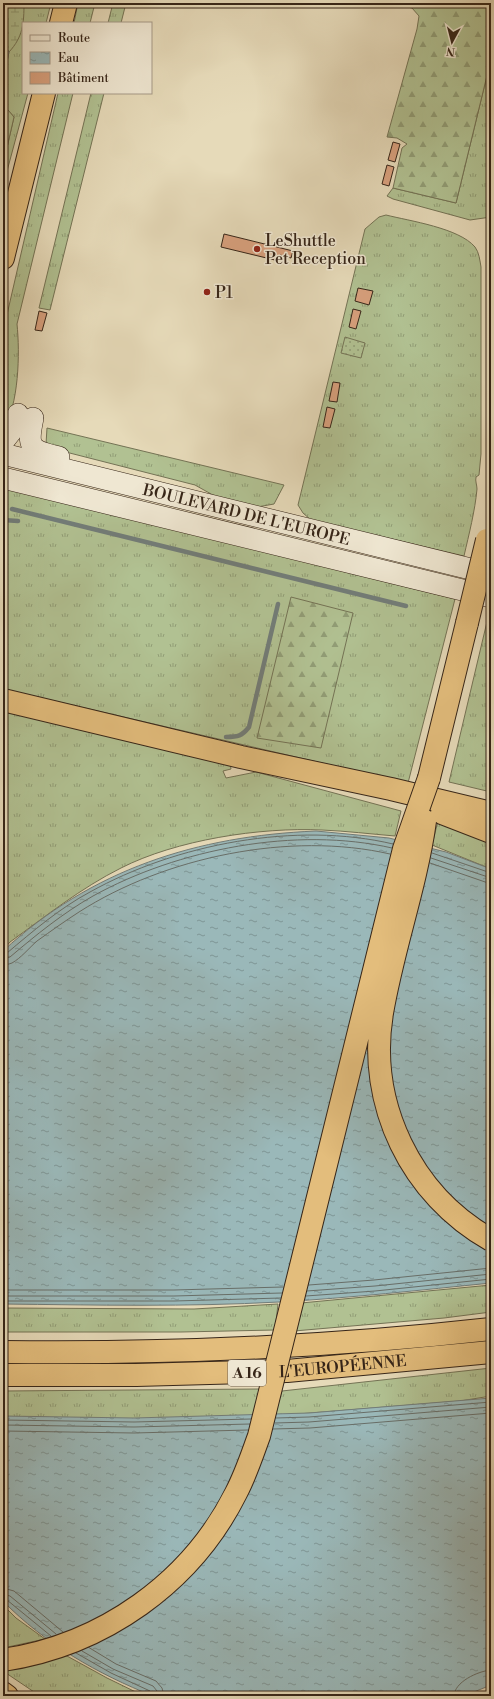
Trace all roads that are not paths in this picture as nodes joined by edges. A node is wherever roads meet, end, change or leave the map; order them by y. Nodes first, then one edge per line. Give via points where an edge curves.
1 (66, 3) edge
2 (61, 22) edge
3 (44, 94) edge
4 (3, 258) edge
5 (3, 442) edge
6 (3, 454) edge
7 (3, 478) edge
8 (221, 508) junction
9 (487, 540) dead end
10 (491, 574) edge
11 (491, 597) edge
12 (3, 700) edge
13 (241, 757) junction
14 (429, 778) junction
15 (491, 813) edge
16 (491, 832) edge
17 (491, 1240) edge
18 (491, 1329) edge
19 (3, 1352) edge
20 (491, 1352) edge
21 (3, 1375) edge
22 (3, 1660) edge
23 (3, 1693) edge
24 (7, 1696) edge

1 - 2 highway
3 - 4 highway
5 - 8 main road via 26,416 29,440 37,450 168,484
6 - 8 main road, BOULEVARD DE L'EUROPE
7 - 11 main road, BOULEVARD DE L'EUROPE
8 - 10 main road, BOULEVARD DE L'EUROPE
9 - 14 highway, bridge
12 - 13 highway
13 - 15 highway
13 - 16 highway via 422,806
14 - 17 highway, bridge via 420,851 382,1014 379,1049 383,1087 398,1140 426,1186 463,1223
14 - 22 highway, bridge via 404,849 259,1436 236,1494 203,1546 172,1579 134,1609 109,1625 80,1638 51,1649
18 - 19 highway, L'EUROPÉENNE / A 16 via 365,1342 233,1349
20 - 21 highway, L'EUROPÉENNE / A 16 via 287,1371 129,1376
23 - 24 highway

